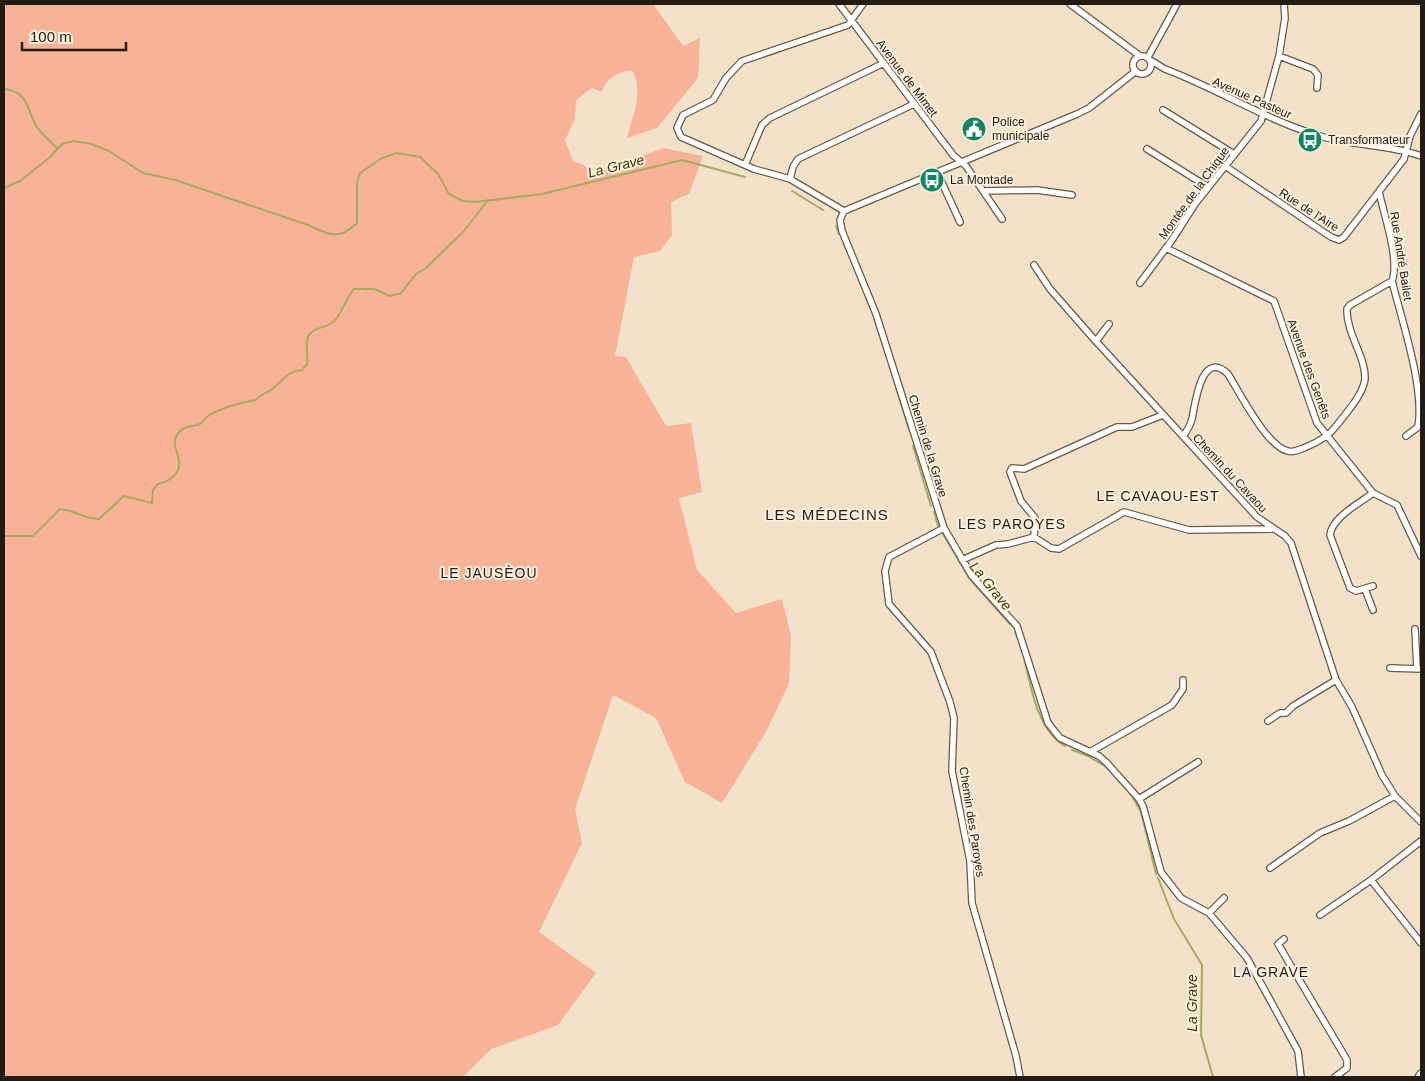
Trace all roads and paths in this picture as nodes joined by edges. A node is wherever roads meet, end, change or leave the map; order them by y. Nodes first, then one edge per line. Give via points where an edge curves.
1 (839, 4) edge
2 (863, 4) edge
3 (1070, 4) edge
4 (1177, 4) edge
5 (1284, 4) edge
6 (851, 20) junction
7 (1132, 49) junction
8 (1140, 56) junction
9 (1278, 56) junction
10 (1149, 59) junction
11 (1134, 62) junction
12 (884, 63) junction
13 (1165, 69) junction
14 (1150, 70) junction
15 (1136, 72) junction
16 (1317, 88) dead end
17 (914, 104) junction
18 (1163, 110) dead end
19 (1263, 115) junction
20 (1420, 115) edge
21 (1147, 149) dead end
22 (1406, 152) junction
23 (1234, 154) junction
24 (1421, 156) edge
25 (962, 162) junction
26 (745, 166) junction
27 (1225, 166) junction
28 (936, 172) junction
29 (790, 178) junction
30 (1208, 187) junction
31 (983, 191) junction
32 (1379, 192) junction
33 (1072, 195) dead end
34 (844, 211) junction
35 (1002, 219) dead end
36 (960, 222) dead end
37 (1166, 248) junction
38 (1034, 265) dead end
39 (1392, 282) junction
40 (1140, 283) dead end
41 (1109, 324) dead end
42 (1096, 341) junction
43 (1163, 415) junction
44 (1183, 436) junction
45 (1328, 436) junction
46 (1406, 436) dead end
47 (1373, 492) junction
48 (944, 528) junction
49 (1272, 529) junction
50 (1034, 537) junction
51 (1421, 556) edge
52 (962, 560) junction
53 (1373, 586) dead end
54 (1365, 589) junction
55 (1373, 610) dead end
56 (1415, 629) dead end
57 (1390, 668) dead end
58 (1419, 669) edge
59 (1183, 680) dead end
60 (1336, 680) junction
61 (1268, 721) dead end
62 (1090, 752) junction
63 (1198, 762) dead end
64 (1395, 796) junction
65 (1139, 798) junction
66 (1421, 822) edge
67 (1421, 841) edge
68 (1270, 868) dead end
69 (1371, 880) junction
70 (1224, 898) dead end
71 (1209, 913) junction
72 (1320, 915) dead end
73 (1284, 939) dead end
74 (1421, 944) edge
75 (1421, 1073) edge
76 (1020, 1077) edge
77 (1302, 1077) edge
78 (1336, 1077) edge
79 (1418, 1077) edge

1 - 6 street, Avenue de Mimet
2 - 6 street
3 - 7 street
4 - 10 street
5 - 9 street via 1285,18
6 - 12 street, Avenue de Mimet
6 - 26 street via 848,25 742,61 726,78 713,100 683,116 677,128 679,135
7 - 8 street
7 - 11 street
8 - 10 street
8 - 11 street
9 - 16 street via 1313,69 1318,76
9 - 19 street
10 - 13 street, Avenue Pasteur
10 - 14 street
11 - 15 street
12 - 17 street, Avenue de Mimet
12 - 26 street via 770,118 762,125
13 - 14 street, Avenue Pasteur
13 - 19 street, Avenue Pasteur
14 - 15 street via 1142,74
15 - 25 street via 1089,108
17 - 25 street, Avenue de Mimet
17 - 29 street via 798,159
18 - 23 street
19 - 22 street, Avenue Pasteur via 1321,136
19 - 23 street, Montée de la Chique
20 - 22 street, Rue de l'Aire
21 - 30 street
22 - 24 street, Avenue Pasteur
22 - 32 street, Rue de l'Aire
23 - 27 street, Montée de la Chique
25 - 28 street
25 - 31 street
26 - 29 street
27 - 30 street, Montée de la Chique
27 - 32 street, Rue de l'Aire via 1338,240 1344,237
28 - 34 street
28 - 36 street
29 - 34 street
30 - 37 street, Montée de la Chique
31 - 33 street via 1037,190
31 - 35 street
32 - 39 street, Rue André Bailet via 1395,274
34 - 48 street, Chemin de la Grave via 840,220 842,231 876,314
37 - 40 street, Montée de la Chique
37 - 45 street, Avenue des Genêts via 1274,301 1317,423
38 - 42 street, Chemin du Cavaou via 1050,289
39 - 45 street via 1347,309 1365,381 1349,410
39 - 46 street, Rue André Bailet via 1421,415 1418,427
41 - 42 street
42 - 43 street, Chemin du Cavaou
43 - 44 street, Chemin du Cavaou
43 - 50 street via 1132,427 1117,427 1024,469 1012,468 1010,472 1021,501 1035,518
44 - 45 street via 1191,421 1200,380 1213,368 1228,374 1260,428 1282,449 1293,452
44 - 49 street, Chemin du Cavaou via 1257,517
45 - 47 street, Avenue des Genêts
47 - 51 street, Avenue des Genêts via 1397,505
47 - 54 street via 1330,528 1350,588 1356,591
48 - 52 street, Chemin de la Grave
48 - 76 street, Chemin des Paroyes via 889,557 885,571 886,593 889,604 931,652 950,702 954,718 952,771 970,861 972,903
49 - 50 street via 1189,530 1124,512 1059,549 1051,548
49 - 60 street, Chemin du Cavaou via 1285,536 1295,552
50 - 52 street via 996,544
52 - 62 street, Chemin de la Grave via 972,576 1017,626 1048,723 1060,738
53 - 54 street
54 - 55 street
56 - 58 street
57 - 58 street
59 - 62 street via 1183,689 1172,706
60 - 61 street
60 - 64 street, Chemin du Cavaou
62 - 65 street, Chemin de la Grave via 1099,756
63 - 65 street
64 - 66 street, Chemin du Cavaou
64 - 68 street via 1349,821 1320,832
65 - 71 street, Chemin de la Grave via 1163,876 1181,898
67 - 69 street
69 - 72 street
69 - 74 street
70 - 71 street
71 - 77 street, Chemin de la Grave via 1247,958 1298,1051
73 - 78 street via 1278,944 1347,1060 1346,1068
75 - 79 street

